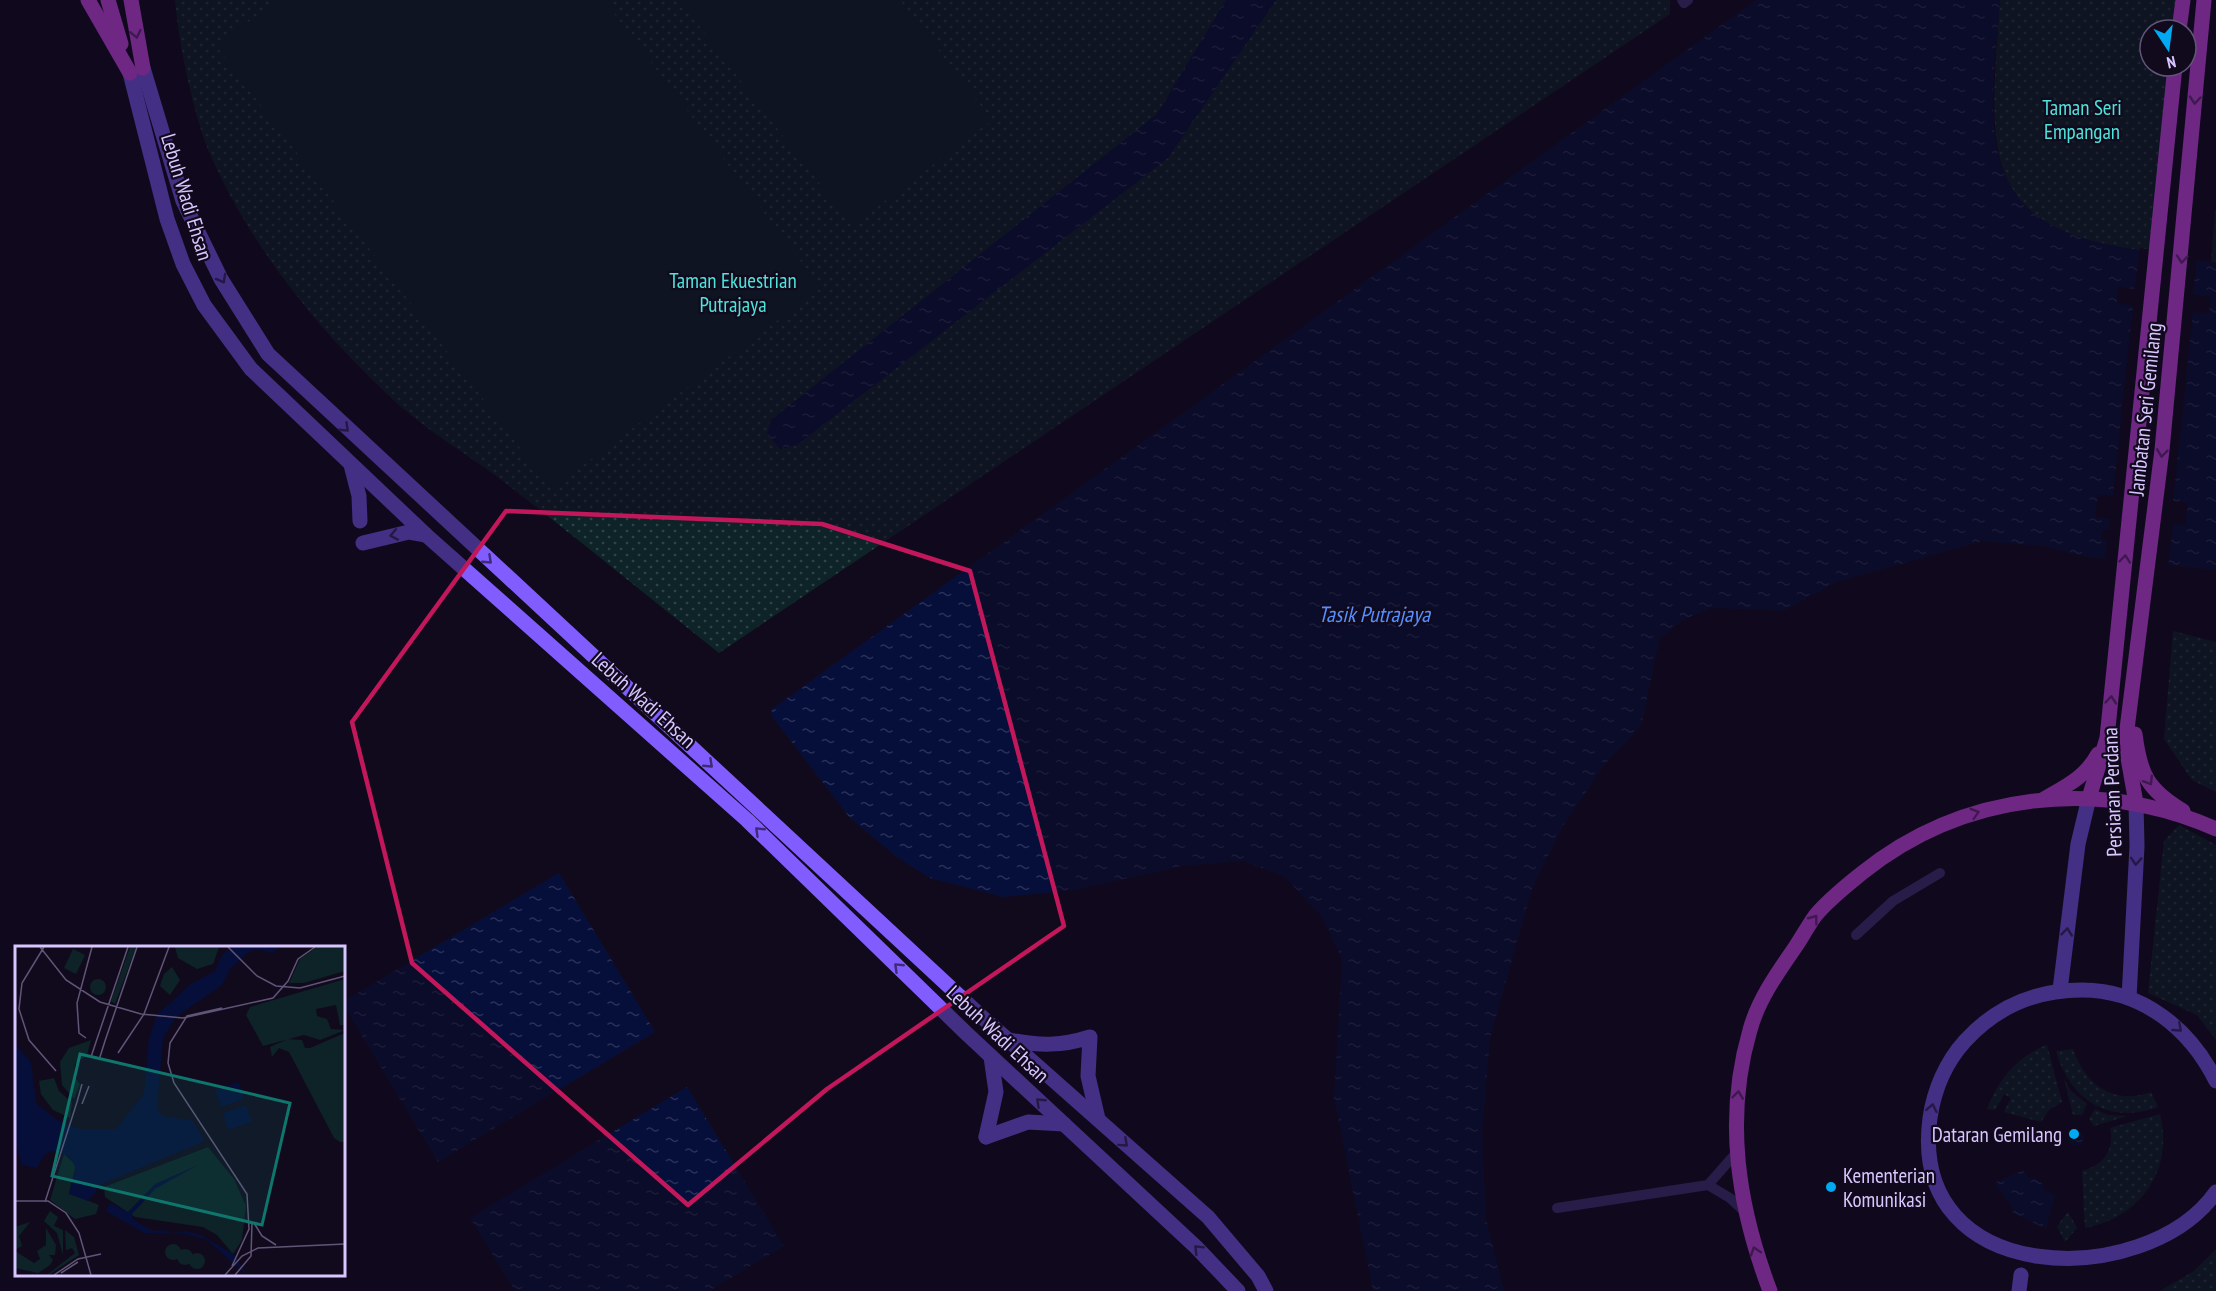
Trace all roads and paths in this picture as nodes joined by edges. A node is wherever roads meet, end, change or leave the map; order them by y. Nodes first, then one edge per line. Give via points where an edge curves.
1 (88, 0) edge
2 (108, 0) edge
3 (131, 0) edge
4 (1682, 0) edge
5 (1688, 0) edge
6 (2183, 0) edge
7 (2204, 0) edge
8 (2181, 18) edge
9 (136, 70) junction
10 (2174, 78) edge
11 (350, 465) junction
12 (360, 521) dead end
13 (426, 535) junction
14 (363, 543) dead end
15 (2119, 617) joint
16 (2142, 622) joint
17 (2132, 705) junction
18 (2107, 738) junction
19 (2089, 798) junction
20 (2041, 800) junction
21 (2136, 803) junction
22 (2199, 822) junction
23 (2216, 829) edge
24 (1940, 873) dead end
25 (1856, 935) dead end
26 (2060, 990) junction
27 (2129, 998) junction
28 (1007, 1039) junction
29 (991, 1056) junction
30 (2216, 1081) edge
31 (1098, 1119) junction
32 (1064, 1124) junction
33 (1736, 1153) junction
34 (1708, 1185) junction
35 (2216, 1192) edge
36 (1557, 1208) dead end
37 (1743, 1211) junction
38 (2188, 1238) dead end
39 (2021, 1275) junction
40 (2041, 1280) dead end
41 (1238, 1291) edge
42 (1266, 1291) edge
43 (1770, 1291) edge
44 (2019, 1291) edge

1 - 9 main road
2 - 9 main road
3 -> 9 main road
4 - 5 street
6 - 8 main road
7 -> 16 main road, Jambatan Seri Gemilang via 2187,201
9 - 11 main road, Lebuh Wadi Ehsan via 167,219 183,264 204,305 251,369
9 -> 28 main road, Lebuh Wadi Ehsan via 183,201 221,279 268,354
15 -> 10 main road, Jambatan Seri Gemilang
11 - 12 main road via 359,495
11 - 13 main road, Lebuh Wadi Ehsan
13 -> 14 main road via 409,532
29 -> 13 main road, Lebuh Wadi Ehsan via 747,820
18 -> 15 main road, Persiaran Perdana
16 - 17 main road, Persiaran Perdana
17 - 21 main road, Persiaran Perdana via 2127,729
17 -> 22 main road via 2144,776 2159,796
18 - 19 main road, Persiaran Perdana
18 - 20 main road via 2092,766 2079,779
19 - 20 main road
19 - 21 main road
26 -> 19 main road via 2078,844
33 -> 20 main road via 1738,1091 1750,1029 1779,970 1816,915 1882,858 1942,824 1991,808
21 - 22 main road
21 -> 27 main road, Persiaran Perdana
22 - 23 main road
24 - 25 street via 1893,902
26 - 27 main road via 2095,990
39 -> 26 main road via 1971,1242 1952,1219 1930,1163 1928,1133 1943,1075 1979,1027 2003,1009
27 -> 30 main road via 2158,1012 2184,1032 2204,1057
28 - 31 main road, Lebuh Wadi Ehsan
28 - 31 main road via 1044,1046 1070,1044 1090,1037 1088,1076
32 -> 29 main road, Lebuh Wadi Ehsan
29 - 32 main road via 996,1092 986,1137 1028,1122
31 -> 42 main road, Lebuh Wadi Ehsan via 1208,1217
41 -> 32 main road, Lebuh Wadi Ehsan
33 - 34 street
33 - 37 main road
34 - 36 street
34 - 37 street
35 - 38 main road via 2208,1212
43 -> 37 main road
39 - 40 main road
39 - 44 main road

